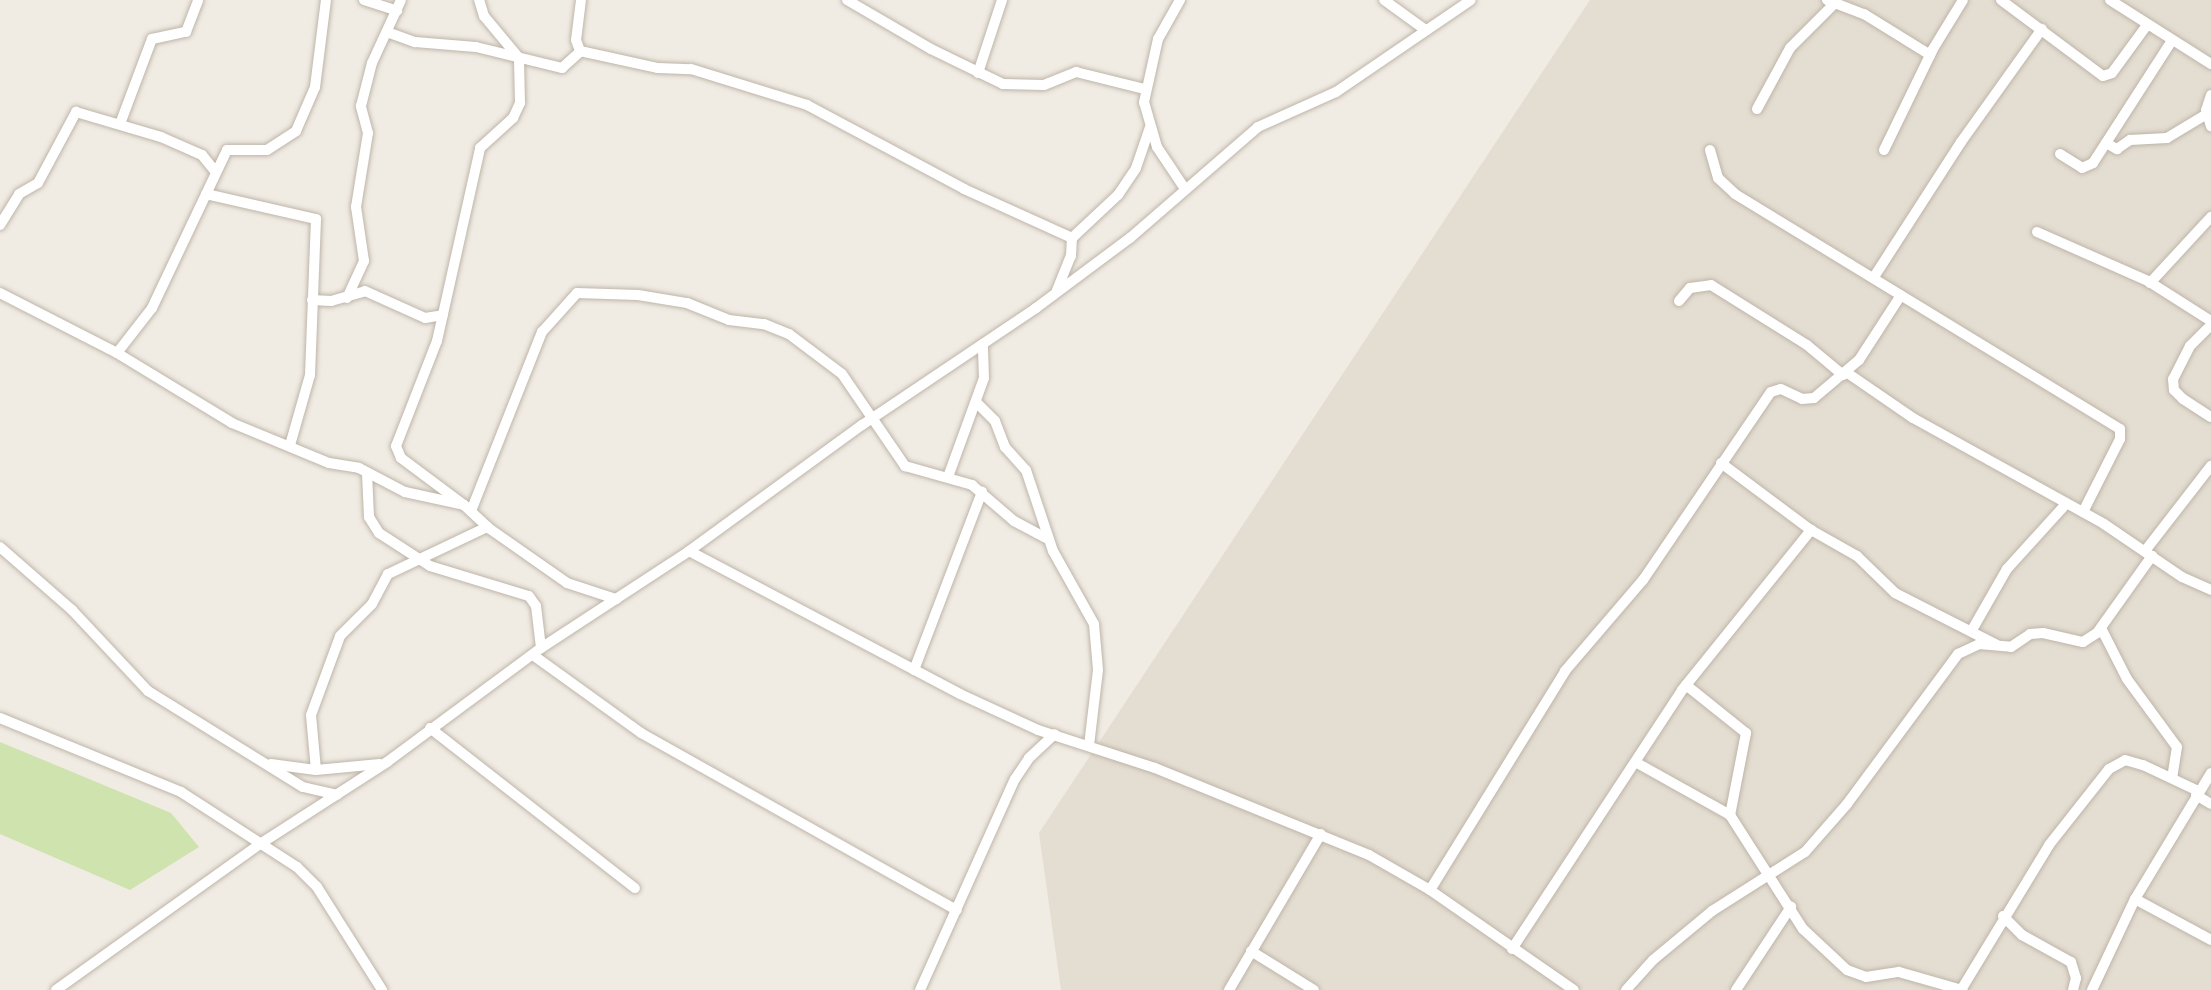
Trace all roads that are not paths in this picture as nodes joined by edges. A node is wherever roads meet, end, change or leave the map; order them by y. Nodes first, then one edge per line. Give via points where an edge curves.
1 (198, 0) edge
2 (326, 0) edge
3 (364, 0) edge
4 (401, 0) edge
5 (479, 0) edge
6 (581, 0) edge
7 (846, 0) edge
8 (1002, 0) edge
9 (1180, 0) edge
10 (1384, 0) edge
11 (1471, 0) edge
12 (1963, 0) edge
13 (2001, 0) edge
14 (2110, 0) edge
15 (1831, 1) edge
16 (397, 11) junction
17 (2147, 25) junction
18 (1424, 29) junction
19 (2042, 29) junction
20 (387, 32) junction
21 (2171, 41) junction
22 (581, 51) junction
23 (1930, 55) junction
24 (519, 58) junction
25 (2211, 64) edge
26 (978, 74) junction
27 (1144, 89) junction
28 (2211, 95) edge
29 (1757, 109) dead end
30 (2207, 114) junction
31 (120, 124) junction
32 (2211, 126) edge
33 (1150, 127) junction
34 (2106, 144) junction
35 (1710, 150) dead end
36 (1884, 150) dead end
37 (2060, 154) dead end
38 (216, 173) junction
39 (1185, 188) junction
40 (206, 194) junction
41 (2211, 217) edge
42 (0, 225) edge
43 (2037, 232) dead end
44 (1072, 238) junction
45 (1874, 277) junction
46 (2150, 283) junction
47 (0, 293) edge
48 (1055, 293) junction
49 (1901, 295) junction
50 (347, 299) junction
51 (312, 300) junction
52 (1679, 301) dead end
53 (443, 315) junction
54 (2211, 323) edge
55 (983, 344) junction
56 (117, 353) junction
57 (1844, 374) junction
58 (976, 402) junction
59 (874, 417) junction
60 (2211, 418) edge
61 (289, 445) junction
62 (1721, 463) junction
63 (2211, 466) edge
64 (367, 472) junction
65 (947, 477) junction
66 (982, 492) junction
67 (2066, 504) junction
68 (468, 508) junction
69 (2083, 512) junction
70 (487, 527) junction
71 (1811, 530) junction
72 (1048, 539) junction
73 (0, 547) edge
74 (690, 551) junction
75 (2148, 553) junction
76 (421, 561) junction
77 (2211, 590) edge
78 (616, 599) junction
79 (2101, 628) junction
80 (1972, 630) junction
81 (1999, 647) junction
82 (537, 652) junction
83 (914, 670) junction
84 (1686, 685) junction
85 (0, 718) edge
86 (430, 727) junction
87 (1055, 734) junction
88 (1089, 745) junction
89 (1637, 762) junction
90 (269, 763) junction
91 (383, 764) junction
92 (316, 770) junction
93 (2211, 773) edge
94 (2172, 777) junction
95 (2197, 793) junction
96 (337, 795) junction
97 (2211, 804) edge
98 (1730, 815) junction
99 (1321, 834) junction
100 (260, 844) junction
101 (1771, 873) junction
102 (635, 888) dead end
103 (1430, 890) junction
104 (2135, 899) junction
105 (1791, 906) junction
106 (957, 911) junction
107 (2003, 916) junction
108 (2211, 940) edge
109 (1512, 949) junction
110 (1251, 951) junction
111 (56, 990) edge
112 (382, 990) edge
113 (920, 990) edge
114 (1228, 990) edge
115 (1314, 990) edge
116 (1574, 990) edge
117 (1626, 990) edge
118 (1736, 990) edge
119 (1961, 990) edge
120 (2073, 990) edge
121 (2092, 990) edge

1 - 31 street via 186,32 152,40
2 - 38 street via 314,88 296,131 258,153 229,148
3 - 16 street
4 - 16 street
5 - 24 street via 484,16
6 - 22 street via 576,40
7 - 26 street
8 - 26 street
9 - 27 street via 1158,39
10 - 18 street
11 - 18 street
12 - 23 street
13 - 19 street
14 - 17 street
15 - 23 street via 1864,14
15 - 29 street via 1790,48
16 - 20 street
17 - 19 street via 2112,73 2103,76
17 - 21 street
18 - 39 street via 1400,51 1336,92 1258,127
19 - 45 street via 1961,142
20 - 24 street via 415,42 452,43
20 - 50 street via 372,63 361,106 368,132 356,207 364,261
21 - 25 street
21 - 34 street
22 - 24 street via 562,68
22 - 44 street via 658,68 691,69 807,105 964,189
23 - 36 street
24 - 53 street via 518,111 480,148
26 - 27 street via 1022,86 1089,73
27 - 33 street
28 - 30 street
30 - 32 street
30 - 34 street via 2167,138 2130,140 2117,149
31 - 38 street via 202,155
31 - 42 street via 76,112 43,176 19,194
33 - 39 street via 1157,147
33 - 44 street via 1136,167 1118,195
34 - 37 street via 2093,163 2082,169
35 - 45 street via 1718,178 1735,194
38 - 40 street
39 - 48 street via 1130,238
40 - 51 street via 314,218
40 - 56 street via 152,308
41 - 46 street
43 - 46 street
44 - 48 street via 1071,256
45 - 49 street
46 - 54 street
47 - 56 street
48 - 55 street
49 - 57 street
49 - 69 street via 2120,429 2120,439
50 - 51 street
50 - 53 street via 365,291 425,318
51 - 61 street via 310,375
52 - 57 street via 1690,288 1711,285 1807,345
53 - 68 street via 396,451
54 - 60 street via 2190,346 2173,379 2174,390 2183,400
55 - 58 street via 986,365
55 - 59 street
56 - 61 street via 232,423
57 - 62 street via 1810,400 1781,389 1771,392
57 - 67 street
58 - 65 street
58 - 72 street via 995,421 1005,447 1026,470
59 - 65 street via 905,466
59 - 68 street via 828,359 771,326 729,320 676,301 577,293 537,342
59 - 74 street
61 - 64 street via 329,463
62 - 71 street
62 - 103 street via 1643,580 1564,671
63 - 75 street
64 - 68 street via 405,492
64 - 76 street via 373,526
65 - 66 street
66 - 72 street via 1014,522
66 - 83 street
67 - 69 street
67 - 80 street via 2007,569
68 - 70 street
69 - 75 street
70 - 76 street
70 - 78 street via 567,583
71 - 80 street via 1857,556 1907,601
71 - 84 street
72 - 88 street via 1071,590 1094,624 1098,670
73 - 90 street via 72,610 148,691
74 - 78 street
74 - 83 street
75 - 77 street
75 - 79 street
76 - 82 street via 529,596 536,606
76 - 92 street via 388,574 372,604 335,646 311,715
78 - 82 street
79 - 81 street via 2083,642 2043,633
79 - 94 street via 2127,679 2177,747
80 - 81 street
81 - 101 street via 1979,644 1958,654 1832,823 1797,860
82 - 86 street
82 - 106 street via 641,733
83 - 87 street
84 - 89 street
84 - 98 street via 1746,733
85 - 100 street via 181,792
86 - 91 street
86 - 102 street
87 - 88 street
87 - 106 street via 1015,779
88 - 99 street
89 - 98 street
89 - 109 street
90 - 92 street
90 - 96 street via 303,787
91 - 92 street
91 - 96 street
93 - 95 street
94 - 95 street
94 - 107 street via 2125,761 2109,769 2056,835
95 - 97 street
95 - 104 street
96 - 100 street
98 - 101 street
99 - 103 street
99 - 110 street
100 - 111 street
100 - 112 street via 297,867 317,887
101 - 105 street
101 - 117 street via 1686,932
103 - 109 street
104 - 108 street
104 - 121 street
105 - 118 street
105 - 119 street via 1803,929 1854,974 1899,972
106 - 113 street
107 - 119 street
107 - 120 street via 2022,935 2071,962 2077,978
109 - 116 street
110 - 114 street
110 - 115 street

